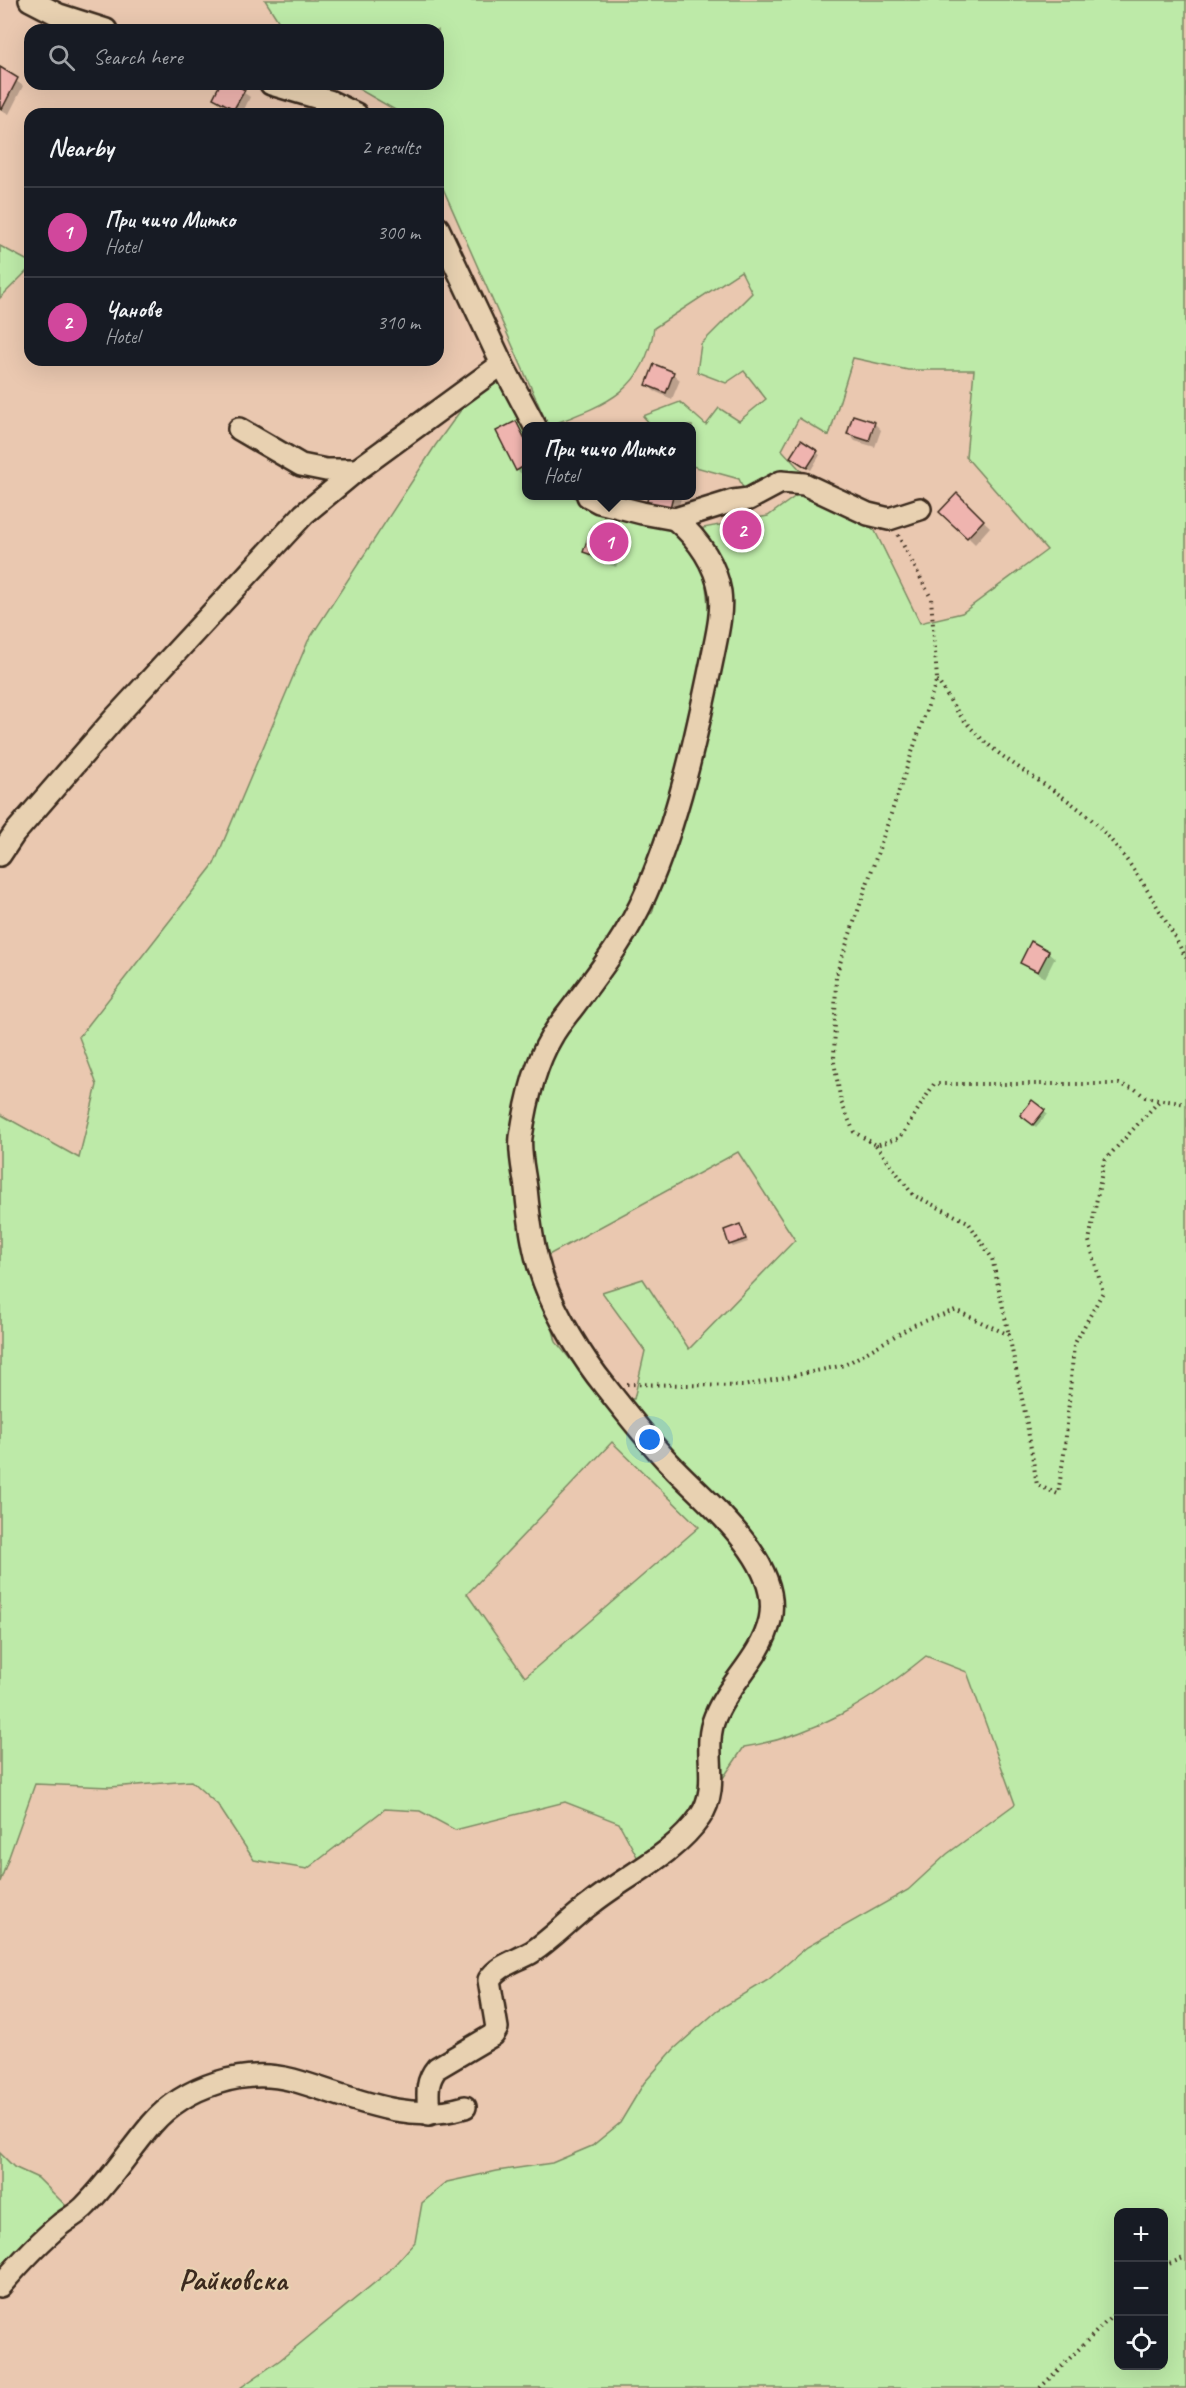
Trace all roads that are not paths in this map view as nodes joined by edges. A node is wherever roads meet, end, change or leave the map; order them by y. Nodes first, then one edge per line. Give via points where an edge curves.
1 (30, 0) edge
2 (87, 24) edge
3 (291, 90) edge
4 (344, 108) edge
5 (444, 241) edge
6 (502, 364) junction
7 (533, 422) edge
8 (239, 429) dead end
9 (357, 470) junction
10 (596, 500) edge
11 (920, 509) dead end
12 (675, 519) junction
13 (0, 855) edge
14 (465, 2107) dead end
15 (429, 2114) junction
16 (0, 2286) edge

1 - 2 street
3 - 4 street
5 - 6 street
6 - 7 street
6 - 9 street
8 - 9 street via 301,465
9 - 13 street via 304,514 114,719
10 - 12 street
11 - 12 street via 889,519 860,511 804,484 781,482 749,499
12 - 15 street via 693,535 709,559 720,593 718,630 701,713 669,830 646,893 623,938 550,1039 531,1089 520,1142 529,1216 544,1282 568,1328 602,1383 755,1556 770,1588 770,1619 754,1659 728,1689 713,1721 709,1743 713,1772 709,1799 700,1817 677,1843 591,1903 534,1951 494,1972 489,1980 497,2028 493,2035 430,2076
14 - 15 street
15 - 16 street via 400,2112 269,2076 225,2080 198,2090 153,2122 84,2208 59,2225

